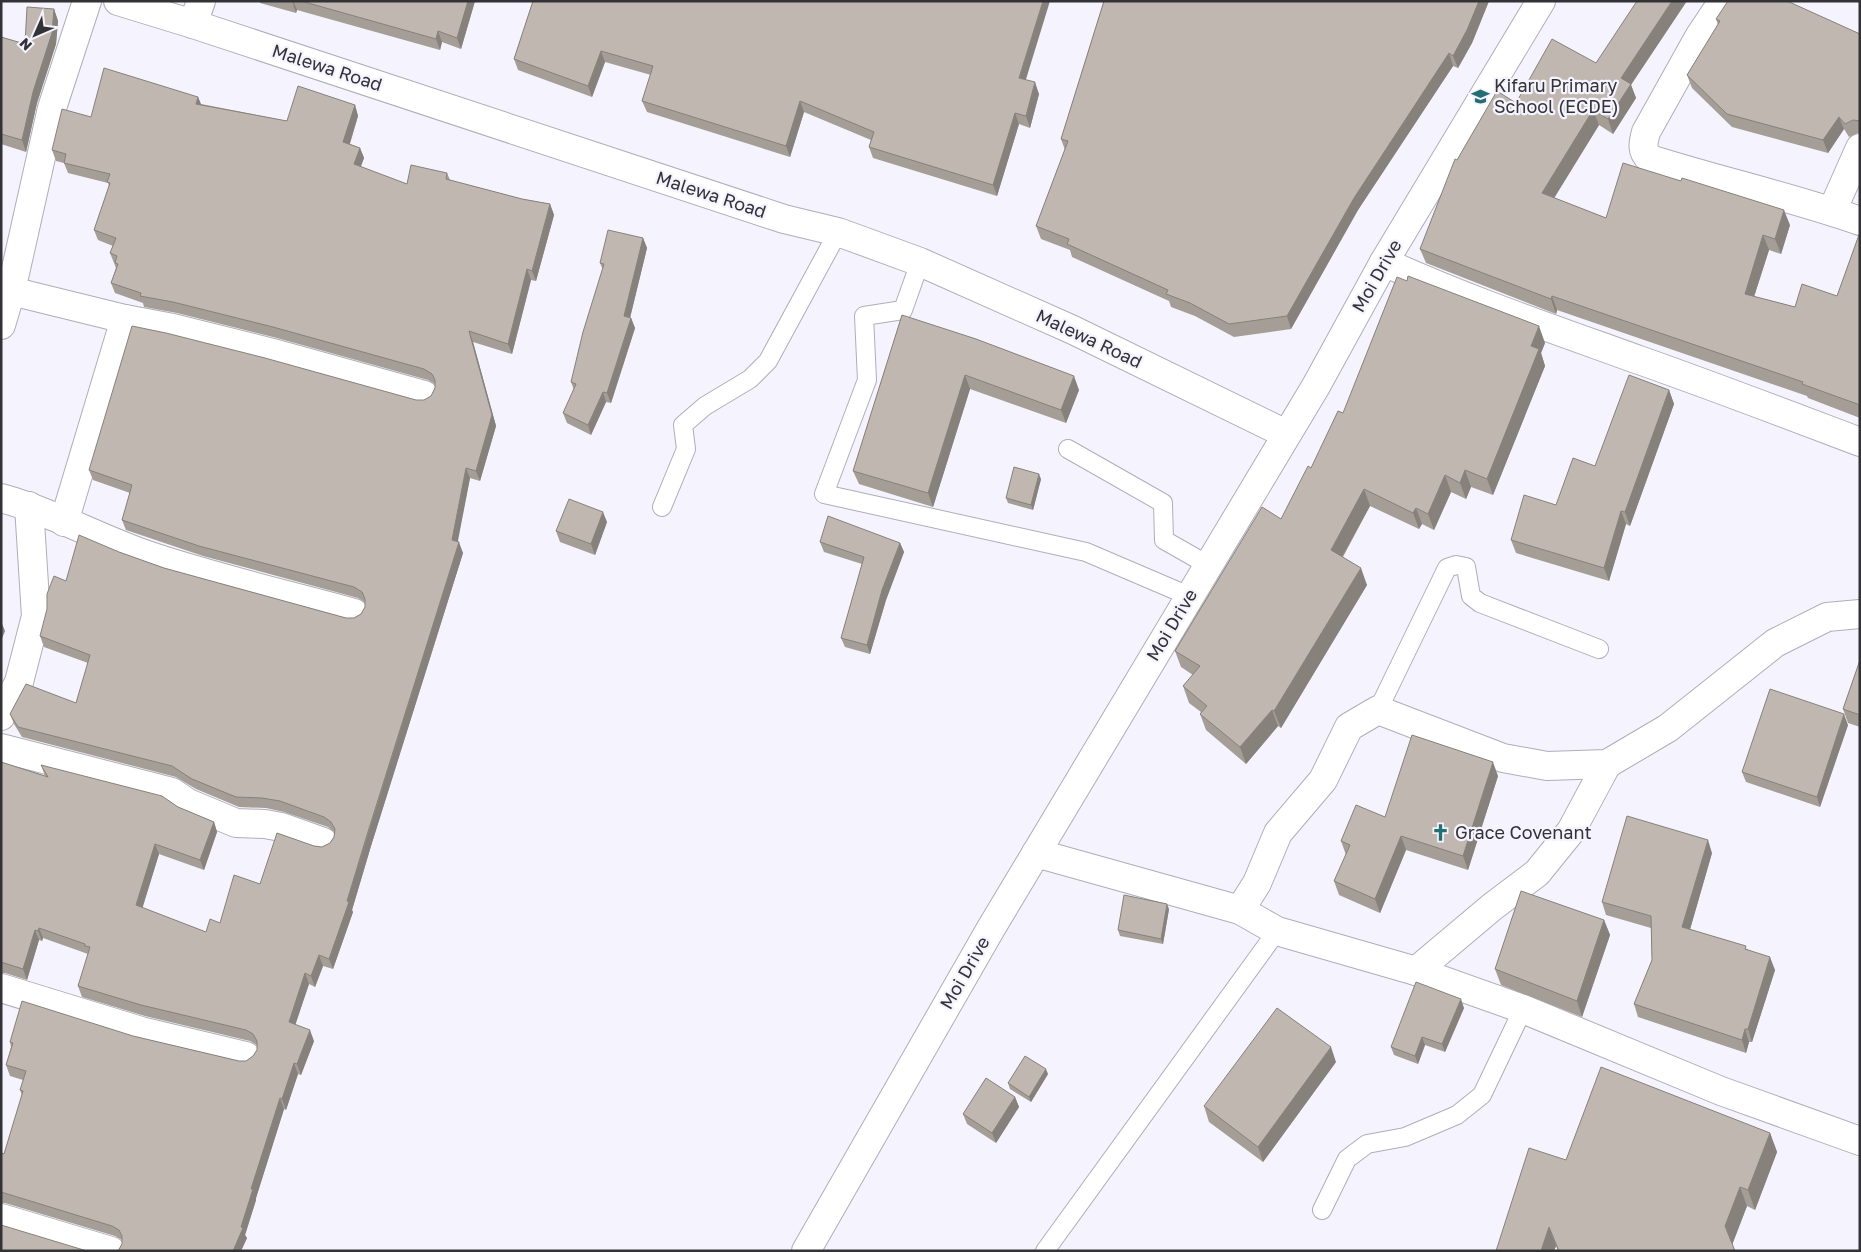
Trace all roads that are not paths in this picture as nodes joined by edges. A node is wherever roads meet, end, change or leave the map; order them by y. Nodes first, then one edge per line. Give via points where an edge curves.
1 (86, 1) edge
2 (118, 1) edge
3 (1542, 1) edge
4 (1723, 1) edge
5 (197, 13) edge
6 (1860, 148) edge
7 (1832, 211) junction
8 (1860, 221) edge
9 (838, 232) junction
10 (920, 262) junction
11 (1384, 262) junction
12 (6, 288) edge
13 (125, 320) junction
14 (1, 325) edge
15 (424, 395) dead end
16 (1286, 434) junction
17 (1860, 442) edge
18 (1068, 449) dead end
19 (1, 498) edge
20 (29, 506) junction
21 (662, 507) dead end
22 (64, 522) junction
23 (1208, 565) junction
24 (1189, 596) junction
25 (354, 612) dead end
26 (1860, 614) edge
27 (1598, 649) dead end
28 (1378, 710) junction
29 (1, 716) edge
30 (2, 748) edge
31 (1606, 764) junction
32 (323, 842) dead end
33 (1036, 853) junction
34 (1240, 910) junction
35 (1277, 931) junction
36 (1416, 971) junction
37 (1, 988) edge
38 (1523, 1009) junction
39 (246, 1056) dead end
40 (1860, 1141) edge
41 (1322, 1210) dead end
42 (1, 1218) edge
43 (111, 1251) edge
44 (806, 1251) edge
45 (1045, 1251) edge

1 - 12 street via 52,108
2 - 5 street, Malewa Road
3 - 11 street, Moi Drive
4 - 7 street via 1646,132 1645,154 1650,159 1703,176
5 - 9 street, Malewa Road via 775,216
6 - 7 street
7 - 8 street
9 - 10 street, Malewa Road
9 - 21 lane via 768,361 750,379 705,406 683,425 686,448
10 - 16 street, Malewa Road via 1073,330
10 - 24 lane via 903,310 864,316 867,380 824,494 1086,552
11 - 16 street, Moi Drive
11 - 17 street via 1498,310
12 - 13 street
12 - 14 street
13 - 15 street via 173,328 273,353
13 - 22 street
16 - 23 street, Moi Drive
18 - 23 lane via 1163,503 1164,540
19 - 20 street
20 - 22 street
20 - 29 street via 36,616 19,682
22 - 25 street via 146,555
23 - 24 street, Moi Drive
24 - 33 street, Moi Drive
26 - 31 street via 1827,617 1775,643 1668,728
27 - 28 lane via 1480,603 1471,596 1466,567 1456,565 1447,568
28 - 31 street via 1503,758 1548,766
28 - 34 street via 1349,727 1323,780 1278,833 1257,883
30 - 32 street via 172,792 188,803 236,823 281,827
31 - 36 street via 1571,831 1537,873
33 - 34 street
33 - 44 street, Moi Drive
34 - 35 street
35 - 36 street
35 - 45 lane
36 - 38 street
37 - 39 street via 141,1031
38 - 40 street via 1721,1091
38 - 41 lane via 1482,1095 1457,1115 1405,1137 1367,1144 1348,1159
42 - 43 street

